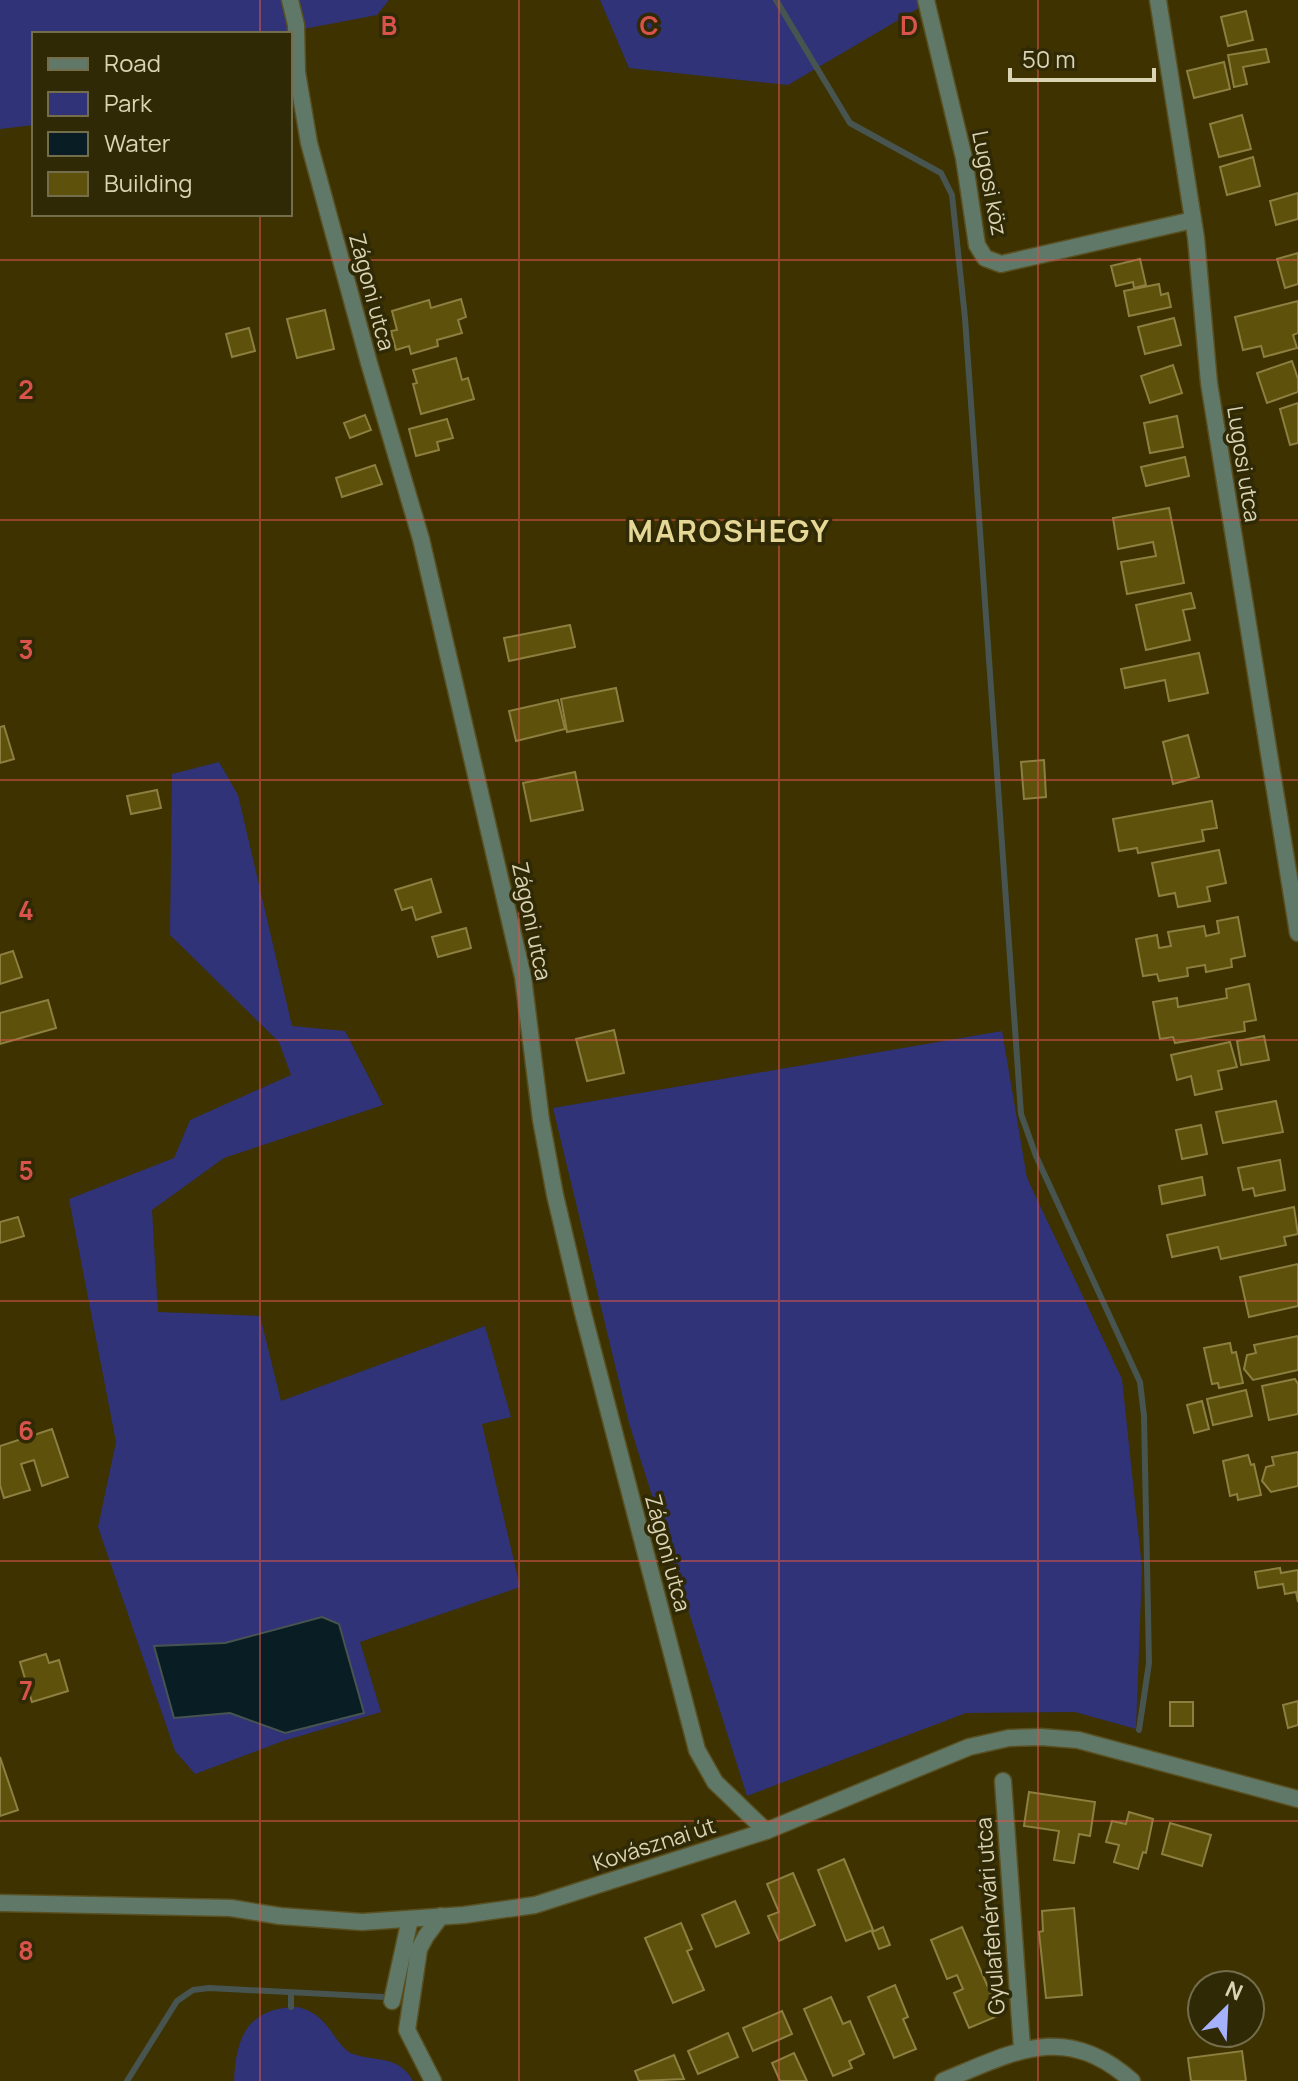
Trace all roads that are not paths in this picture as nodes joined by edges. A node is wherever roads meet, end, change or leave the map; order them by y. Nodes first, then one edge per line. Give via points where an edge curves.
1 (290, 0) edge
2 (926, 0) edge
3 (1158, 0) edge
4 (1193, 220) junction
5 (1298, 933) edge
6 (1003, 1781) dead end
7 (1298, 1799) edge
8 (766, 1831) junction
9 (0, 1903) edge
10 (441, 1916) junction
11 (410, 1919) junction
12 (392, 2001) dead end
13 (1022, 2048) junction
14 (433, 2081) edge
15 (943, 2081) edge
16 (1132, 2081) edge

1 - 8 street, Zágoni utca via 309,143 421,539 523,977 541,1120 582,1309 697,1750 715,1782
2 - 4 street, Lugosi köz via 964,158 977,245 985,258 1001,264
3 - 4 street, Lugosi utca
4 - 5 street, Lugosi utca via 1209,383
6 - 13 street, Gyulafehérvári utca
7 - 8 street, Kovásznai út via 1078,1740 1009,1738 969,1747
8 - 10 street, Kovásznai út via 535,1905
9 - 11 street, Kovásznai út via 231,1908 362,1922
10 - 11 street, Kovásznai út
10 - 14 street via 419,1949 407,2030
11 - 12 street
13 - 15 street
13 - 16 street via 1085,2051

